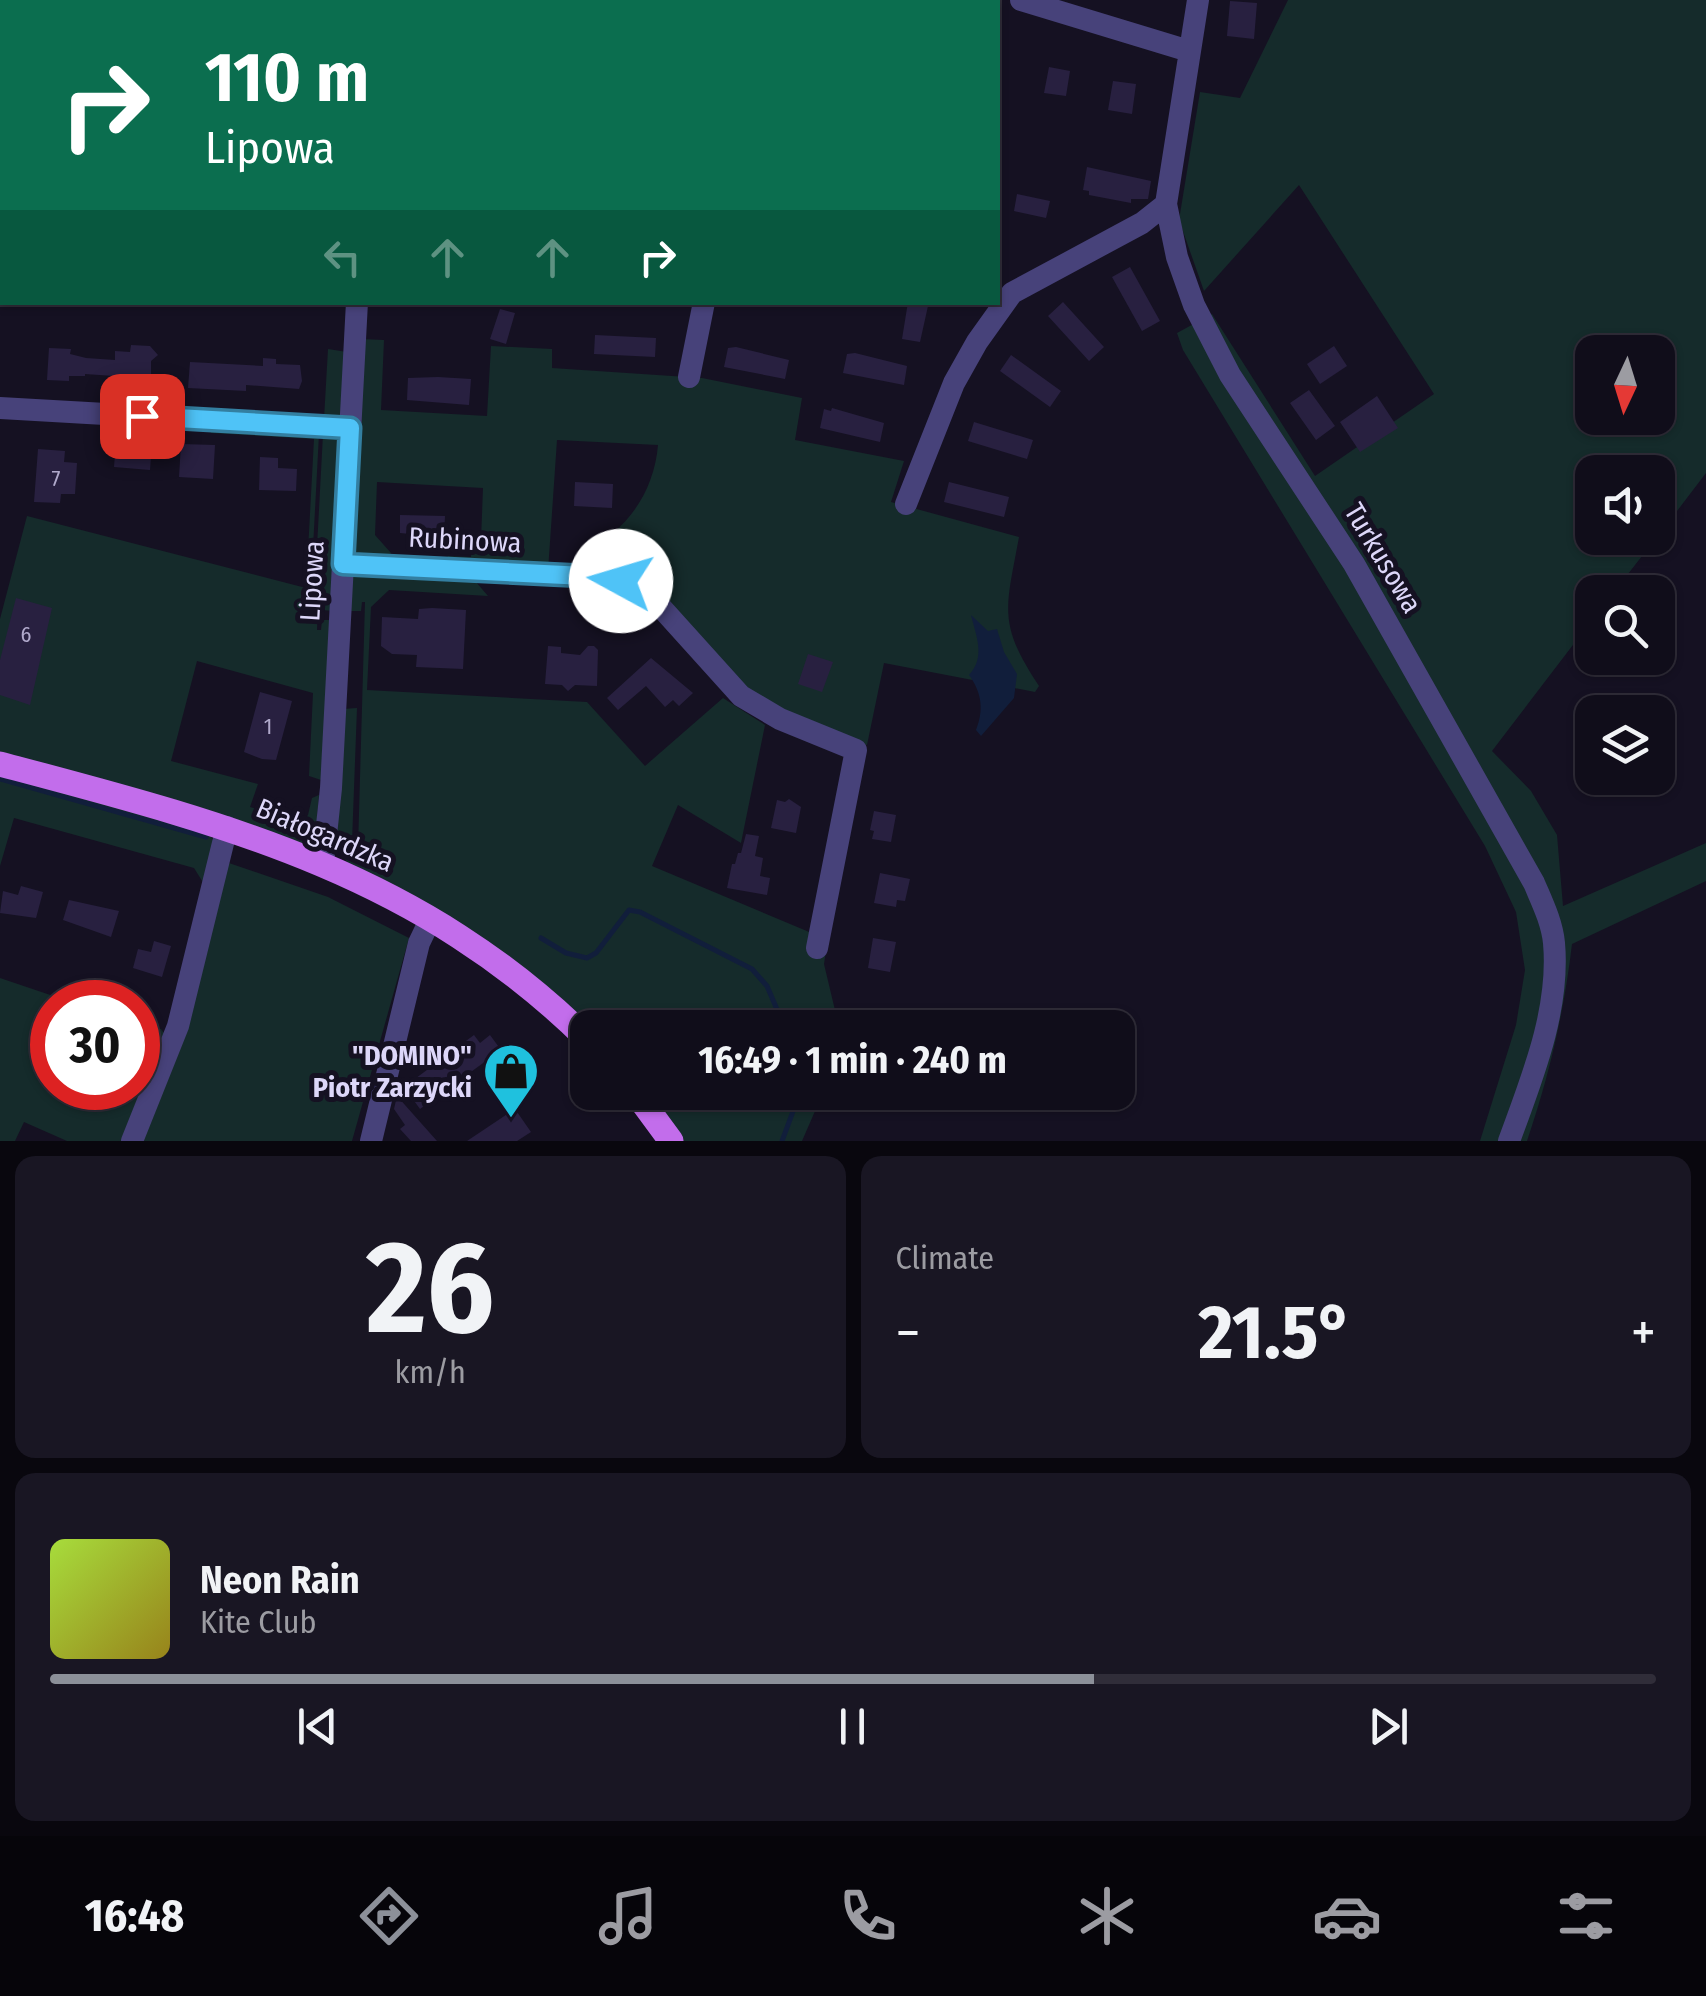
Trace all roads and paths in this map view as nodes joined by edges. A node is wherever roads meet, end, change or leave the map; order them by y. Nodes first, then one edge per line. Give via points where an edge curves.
1 (1021, 0) edge
2 (1198, 0) edge
3 (1189, 51) junction
4 (1166, 204) junction
5 (1005, 293) edge
6 (357, 305) edge
7 (703, 305) edge
8 (998, 305) edge
9 (688, 377) dead end
10 (0, 408) edge
11 (350, 428) junction
12 (906, 504) dead end
13 (343, 564) junction
14 (0, 764) edge
15 (226, 826) junction
16 (323, 863) junction
17 (431, 918) junction
18 (817, 948) dead end
19 (570, 1024) edge
20 (648, 1110) edge
21 (132, 1141) edge
22 (372, 1141) edge
23 (671, 1141) edge
24 (1509, 1141) edge

1 - 3 street
2 - 3 street, Turkusowa
3 - 4 street, Turkusowa
4 - 5 street via 1142,223
4 - 24 street, Turkusowa via 1177,258 1206,334 1354,564 1546,910 1554,984 1535,1070
6 - 11 street, Lipowa
7 - 9 street
8 - 12 street via 954,383
10 - 11 street
11 - 13 street, Lipowa
13 - 16 street, Lipowa
13 - 18 street, Rubinowa via 621,581 658,604 741,696 856,750
14 - 15 main road, Białogardzka
15 - 16 main road, Białogardzka
15 - 21 street via 178,1026
16 - 17 main road, Białogardzka
17 - 19 main road, Białogardzka
17 - 22 street via 420,938
20 - 23 main road

